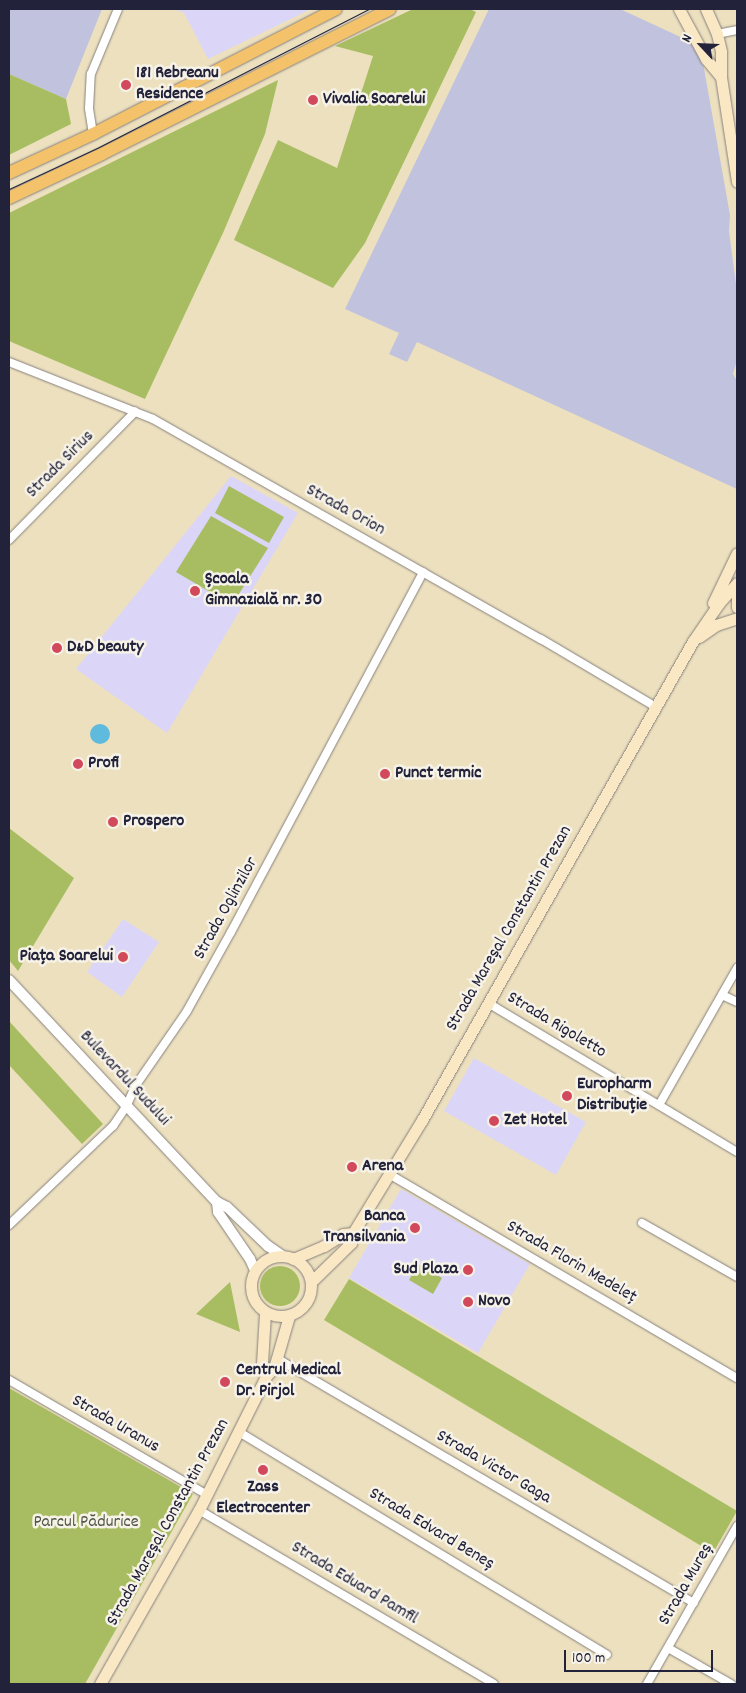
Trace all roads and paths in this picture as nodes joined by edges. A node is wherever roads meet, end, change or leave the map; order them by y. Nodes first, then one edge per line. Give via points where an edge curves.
1 (118, 9) edge
2 (336, 9) edge
3 (390, 9) edge
4 (679, 9) edge
5 (706, 9) edge
6 (737, 30) edge
7 (717, 34) junction
8 (721, 77) junction
9 (93, 134) junction
10 (9, 174) edge
11 (737, 182) edge
12 (9, 198) edge
13 (9, 362) edge
14 (135, 412) junction
15 (9, 540) edge
16 (737, 553) edge
17 (423, 572) junction
18 (737, 583) edge
19 (737, 588) edge
20 (737, 607) edge
21 (737, 618) edge
22 (695, 638) junction
23 (656, 707) junction
24 (737, 968) edge
25 (9, 980) edge
26 (722, 994) junction
27 (737, 1002) edge
28 (488, 1003) junction
29 (659, 1106) junction
30 (126, 1107) junction
31 (737, 1152) edge
32 (389, 1174) junction
33 (217, 1202) junction
34 (642, 1223) dead end
35 (9, 1226) edge
36 (353, 1233) junction
37 (288, 1257) junction
38 (255, 1270) junction
39 (737, 1277) edge
40 (311, 1282) junction
41 (265, 1313) junction
42 (289, 1316) junction
43 (278, 1359) junction
44 (266, 1376) junction
45 (737, 1378) edge
46 (9, 1380) edge
47 (239, 1432) junction
48 (207, 1495) junction
49 (199, 1510) junction
50 (737, 1526) edge
51 (694, 1604) junction
52 (668, 1648) junction
53 (607, 1655) dead end
54 (100, 1684) edge
55 (494, 1684) edge
56 (647, 1684) edge
57 (732, 1684) edge

1 - 9 street via 91,74 89,108
2 - 9 main road
3 - 12 main road
4 - 8 main road via 706,59
5 - 7 main road
6 - 7 street
7 - 8 main road
8 - 11 main road
9 - 10 main road
13 - 14 street, Strada Orion
14 - 15 street, Strada Sirius
14 - 17 street, Strada Orion
16 - 22 main road
17 - 23 street, Strada Orion
17 - 30 street, Strada Oglinzilor via 280,844 187,1011 136,1085
18 - 22 main road, Strada Mareșal Constantin Prezan
19 - 20 main road
21 - 22 main road, Strada Mareșal Constantin Prezan via 716,625
22 - 23 main road, Strada Mareșal Constantin Prezan
23 - 28 main road, Strada Mareșal Constantin Prezan
24 - 26 street
25 - 30 street, Bulevardul Sudului
26 - 27 street
26 - 29 street
28 - 29 street, Strada Rigoletto
28 - 32 main road, Strada Mareșal Constantin Prezan
29 - 31 street, Strada Rigoletto
30 - 33 street, Bulevardul Sudului
30 - 35 street, Strada Oglinzilor via 113,1126
32 - 36 main road, Strada Mareșal Constantin Prezan
32 - 45 street, Strada Florin Medeleț
33 - 37 street, Bulevardul Sudului via 227,1207 268,1246
33 - 38 street, Bulevardul Sudului via 218,1212
34 - 39 street
36 - 37 main road via 342,1234 324,1246
36 - 40 main road, Strada Mareșal Constantin Prezan via 351,1243
37 - 38 main road via 267,1259
37 - 40 main road via 302,1264
38 - 41 main road via 250,1289 258,1307
40 - 42 main road via 303,1307
41 - 42 main road
41 - 44 main road via 262,1364
42 - 43 main road, Strada Mareșal Constantin Prezan
43 - 44 main road, Strada Mareșal Constantin Prezan
43 - 51 street, Strada Victor Gaga
44 - 47 main road, Strada Mareșal Constantin Prezan
46 - 48 street, Strada Uranus
47 - 48 main road, Strada Mareșal Constantin Prezan
47 - 53 street, Strada Edvard Beneș
48 - 49 main road, Strada Mareșal Constantin Prezan
49 - 54 main road, Strada Mareșal Constantin Prezan
49 - 55 street, Strada Eduard Pamfil
50 - 51 street, Strada Mureș
51 - 52 street, Strada Mureș
52 - 56 street, Strada Mureș
52 - 57 street

